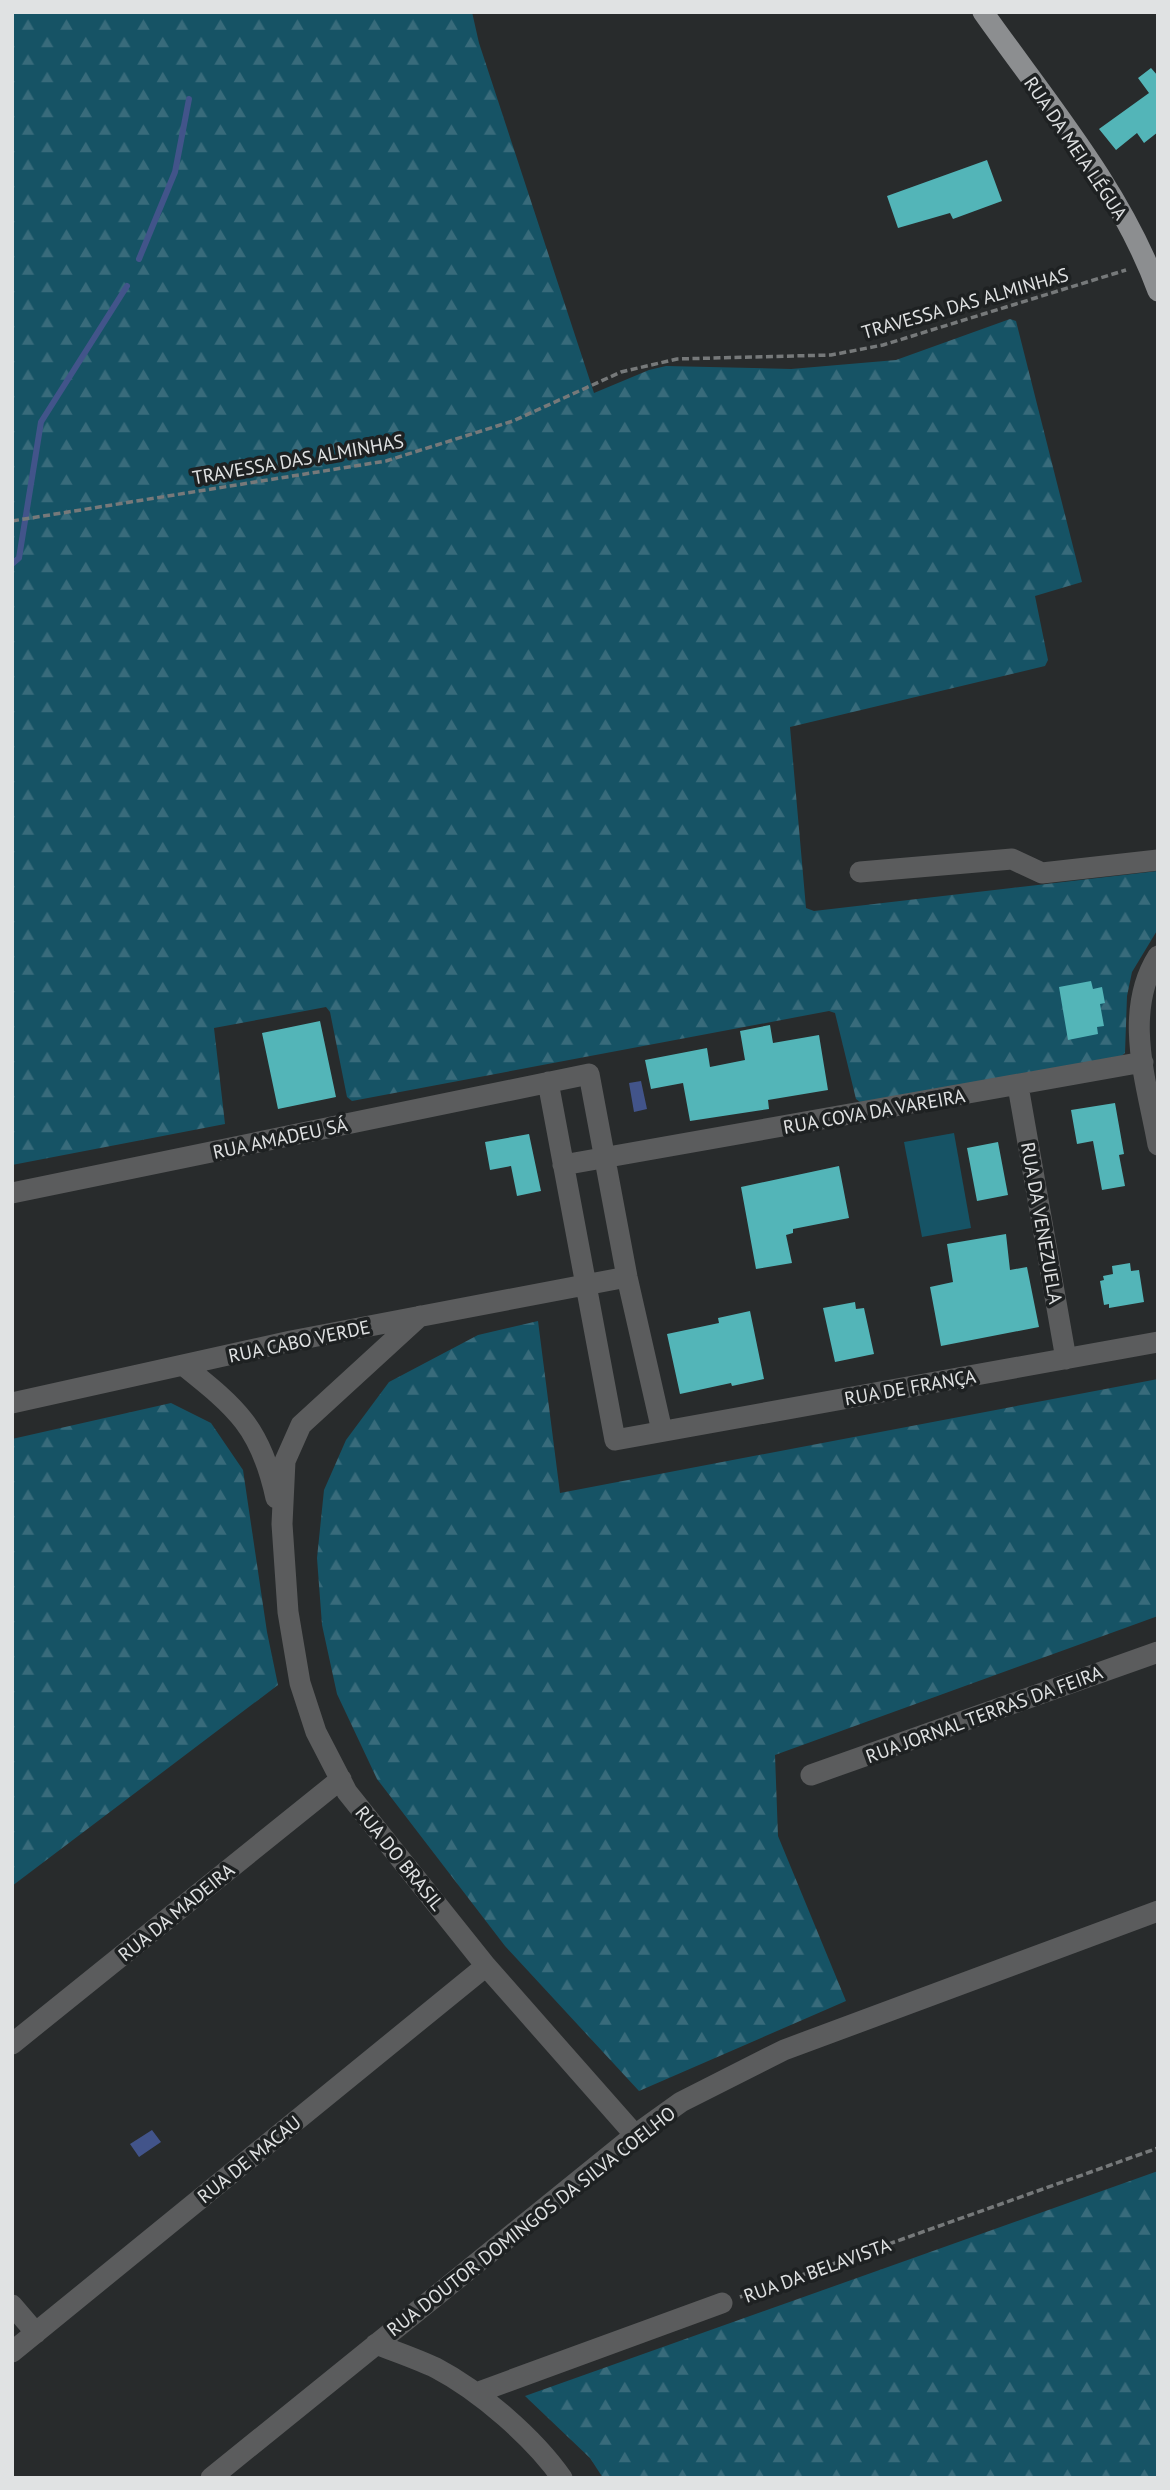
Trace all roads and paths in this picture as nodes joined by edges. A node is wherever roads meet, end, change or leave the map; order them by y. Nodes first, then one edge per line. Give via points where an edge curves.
1 (983, 12) edge
2 (1153, 259) edge
3 (1158, 291) edge
4 (12, 521) edge
5 (1158, 860) edge
6 (860, 872) dead end
7 (1158, 956) edge
8 (1143, 1062) junction
9 (548, 1082) junction
10 (1018, 1086) junction
11 (1158, 1145) edge
12 (605, 1157) junction
13 (563, 1165) junction
14 (12, 1193) edge
15 (627, 1276) junction
16 (586, 1283) junction
17 (420, 1316) junction
18 (1158, 1342) edge
19 (1066, 1359) junction
20 (183, 1366) junction
21 (12, 1404) edge
22 (662, 1431) junction
23 (282, 1524) junction
24 (1158, 1652) edge
25 (811, 1775) dead end
26 (341, 1779) junction
27 (1158, 1911) edge
28 (486, 1966) junction
29 (12, 2044) edge
30 (635, 2135) junction
31 (1158, 2148) edge
32 (722, 2303) joint
33 (12, 2305) edge
34 (36, 2333) junction
35 (376, 2344) junction
36 (12, 2352) edge
37 (476, 2393) junction
38 (218, 2475) edge
39 (562, 2478) edge

1 - 2 main road, RUA DA MEIA LÉGUA via 1082,151 1136,241
2 - 3 main road, RUA DA MEIA LÉGUA
2 - 4 path, TRAVESSA DAS ALMINHAS via 883,345 831,355 677,359 621,372 513,421 386,461
5 - 6 street via 1042,873 1012,859
7 - 8 street via 1146,976 1138,1015
8 - 10 street, RUA COVA DA VAREIRA
8 - 11 street
9 - 12 street, RUA AMADEU SÁ via 589,1074
9 - 13 street
9 - 14 street, RUA AMADEU SÁ
10 - 12 street, RUA COVA DA VAREIRA
10 - 19 street, RUA DA VENEZUELA
12 - 13 street, RUA COVA DA VAREIRA
12 - 15 street
13 - 16 street
15 - 16 street, RUA CABO VERDE
15 - 22 street
16 - 17 street, RUA CABO VERDE
16 - 22 street, RUA DE FRANÇA via 615,1440
17 - 20 street, RUA CABO VERDE
17 - 23 street, RUA DO BRASIL via 302,1425 285,1461
18 - 19 street, RUA DE FRANÇA
19 - 22 street, RUA DE FRANÇA
20 - 21 street, RUA CABO VERDE
20 - 23 street, RUA DO BRASIL via 248,1423 268,1461
23 - 26 street, RUA DO BRASIL via 288,1612 300,1683 316,1732
24 - 25 street, RUA JORNAL TERRAS DA FEIRA
26 - 28 street, RUA DO BRASIL
26 - 29 street, RUA DA MADEIRA
27 - 30 street, RUA DOUTOR DOMINGOS DA SILVA COELHO via 784,2050 681,2102
28 - 30 street, RUA DO BRASIL
28 - 34 street, RUA DE MACAU
30 - 35 street, RUA DOUTOR DOMINGOS DA SILVA COELHO
31 - 32 path, RUA DA BELAVISTA
32 - 37 street, RUA DA BELAVISTA
33 - 34 street
34 - 36 street, RUA DE MACAU
35 - 37 street via 436,2368
35 - 38 street, RUA DOUTOR DOMINGOS DA SILVA COELHO
37 - 39 street via 549,2459

